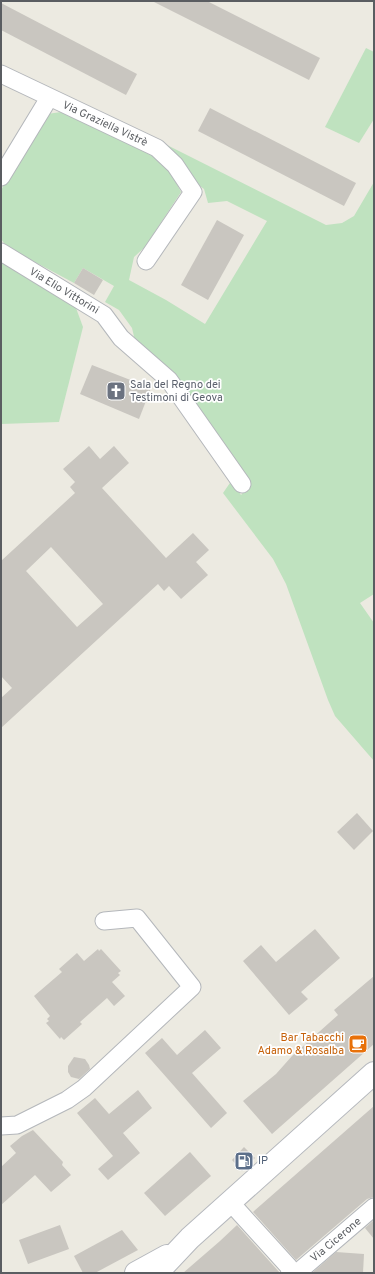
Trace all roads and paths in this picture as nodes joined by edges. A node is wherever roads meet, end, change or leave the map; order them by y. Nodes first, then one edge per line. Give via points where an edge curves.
1 (1, 74) edge
2 (49, 98) junction
3 (1, 177) edge
4 (1, 252) edge
5 (146, 261) dead end
6 (242, 484) dead end
7 (104, 921) dead end
8 (374, 1073) edge
9 (1, 1126) edge
10 (231, 1202) junction
11 (374, 1208) edge
12 (179, 1249) junction
13 (136, 1273) edge
14 (156, 1273) edge
15 (290, 1273) edge
16 (297, 1273) edge

1 - 2 street, Via Graziella Vistrè
2 - 3 street
2 - 5 street, Via Graziella Vistrè via 157,148 175,165 192,192
4 - 6 street, Via Elio Vittorini via 104,315 121,338 169,380
7 - 9 street via 137,918 192,987 84,1088 17,1126
8 - 10 main road
10 - 12 main road
10 - 15 street via 289,1267
11 - 16 street, Via Cicerone
12 - 13 main road
12 - 14 main road

